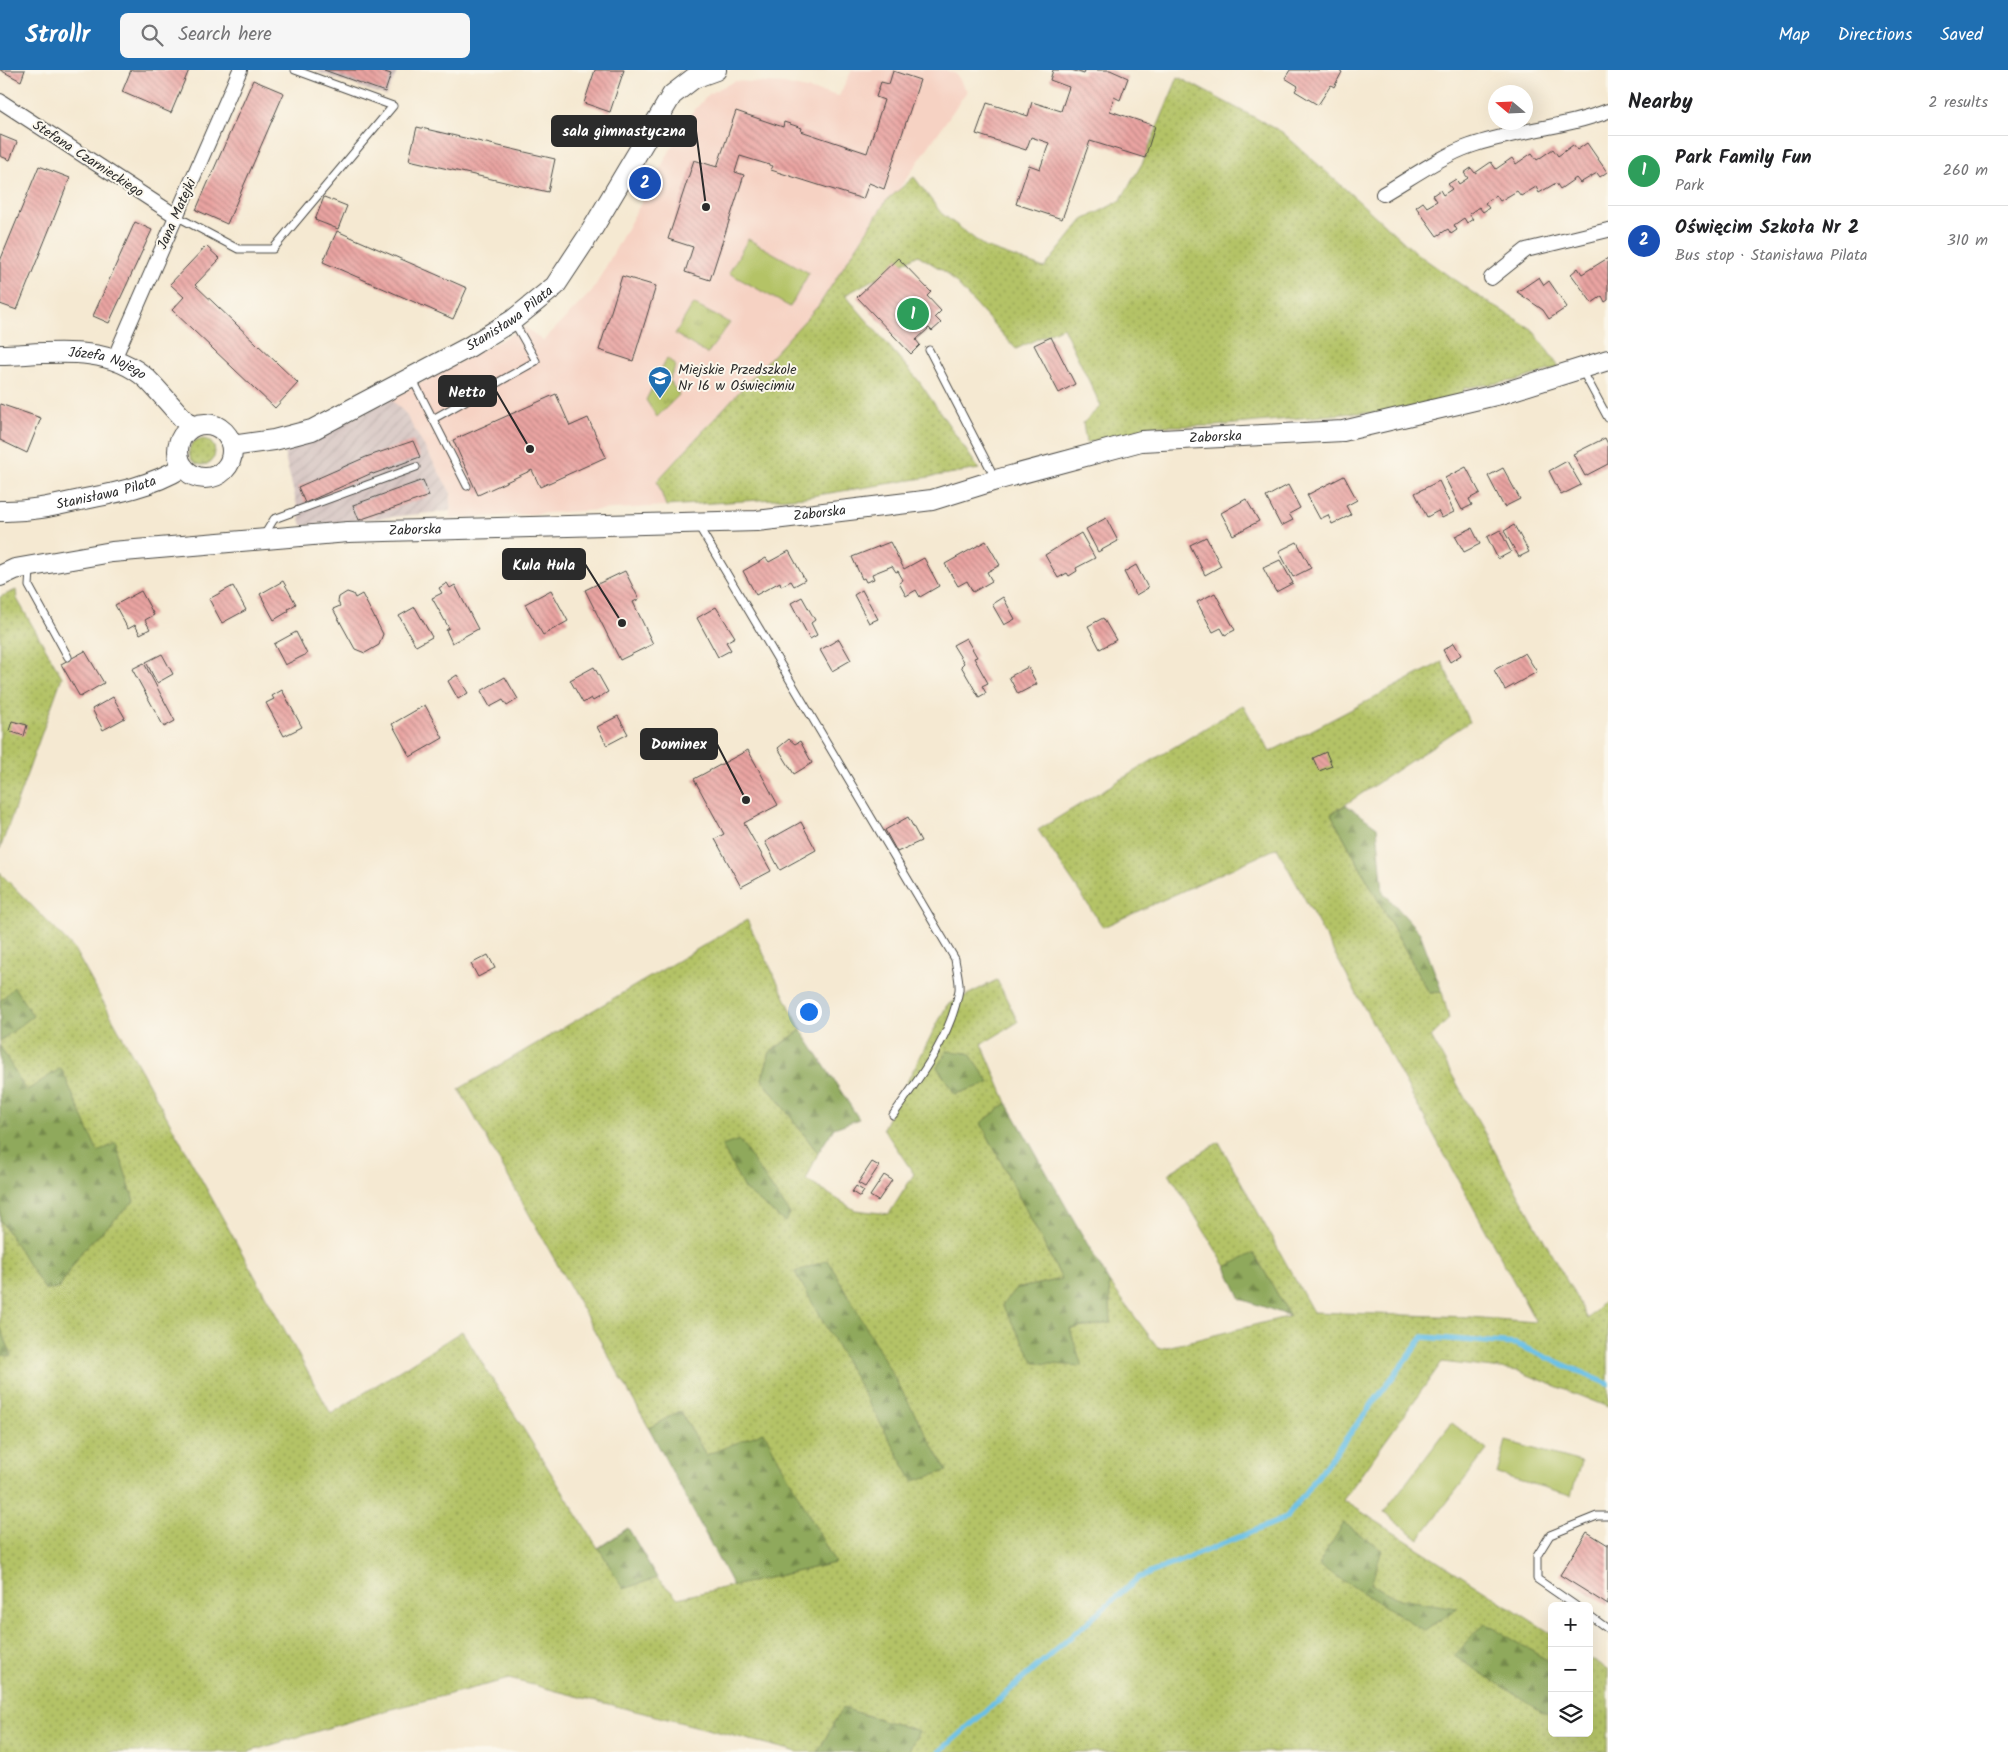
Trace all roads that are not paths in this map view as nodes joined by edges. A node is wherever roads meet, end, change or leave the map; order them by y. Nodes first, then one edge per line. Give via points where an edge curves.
1 (240, 70) edge
2 (295, 70) edge
3 (716, 70) edge
4 (692, 74) edge
5 (0, 101) edge
6 (1608, 111) edge
7 (1383, 194) dead end
8 (176, 216) junction
9 (1608, 230) edge
10 (1491, 278) dead end
11 (513, 320) junction
12 (929, 350) dead end
13 (0, 355) edge
14 (114, 359) junction
15 (1608, 360) edge
16 (1581, 368) junction
17 (412, 378) junction
18 (1608, 418) edge
19 (433, 419) junction
20 (191, 427) junction
21 (232, 446) junction
22 (183, 467) junction
23 (416, 467) dead end
24 (996, 480) junction
25 (468, 486) dead end
26 (0, 511) edge
27 (24, 512) junction
28 (696, 522) junction
29 (0, 526) edge
30 (262, 539) junction
31 (11, 569) edge
32 (68, 656) dead end
33 (893, 1115) dead end
34 (1608, 1516) edge
35 (1570, 1602) edge
36 (1593, 1618) edge
37 (1608, 1629) edge

1 - 8 street, Jana Matejki
2 - 8 lane via 393,106 273,249 238,249
3 - 4 street, Stanisława Pilata
4 - 11 street, Stanisława Pilata via 672,96 555,286
5 - 8 street, Stefana Czarnieckiego
6 - 7 street via 1589,119 1472,145
8 - 14 street, Jana Matejki
9 - 10 street via 1526,250
11 - 17 street, Stanisława Pilata
11 - 19 lane via 536,360
12 - 24 lane
13 - 14 street, Józefa Nojego via 89,353
14 - 20 street, Józefa Nojego via 146,378
15 - 16 street, Zaborska
16 - 18 lane
16 - 24 street, Zaborska via 1500,394 1343,430 1141,441
17 - 19 lane
17 - 21 street, Stanisława Pilata via 312,430
19 - 25 lane
20 - 21 street via 208,423 216,426 229,437
20 - 22 street via 184,433 178,450
21 - 22 street via 229,463 216,476 198,477
22 - 27 street, Stanisława Pilata via 165,478 128,490
23 - 30 lane via 274,519
24 - 28 street, Zaborska via 932,500 757,521
26 - 27 street, Stanisława Pilata
27 - 29 street, Stanisława Pilata
28 - 30 street, Zaborska via 348,532
28 - 33 lane via 955,959 959,988 947,1030 926,1068
30 - 31 street, Zaborska via 112,552
31 - 32 lane via 29,586
34 - 35 lane via 1597,1516 1550,1535 1537,1556 1538,1579
36 - 37 lane

